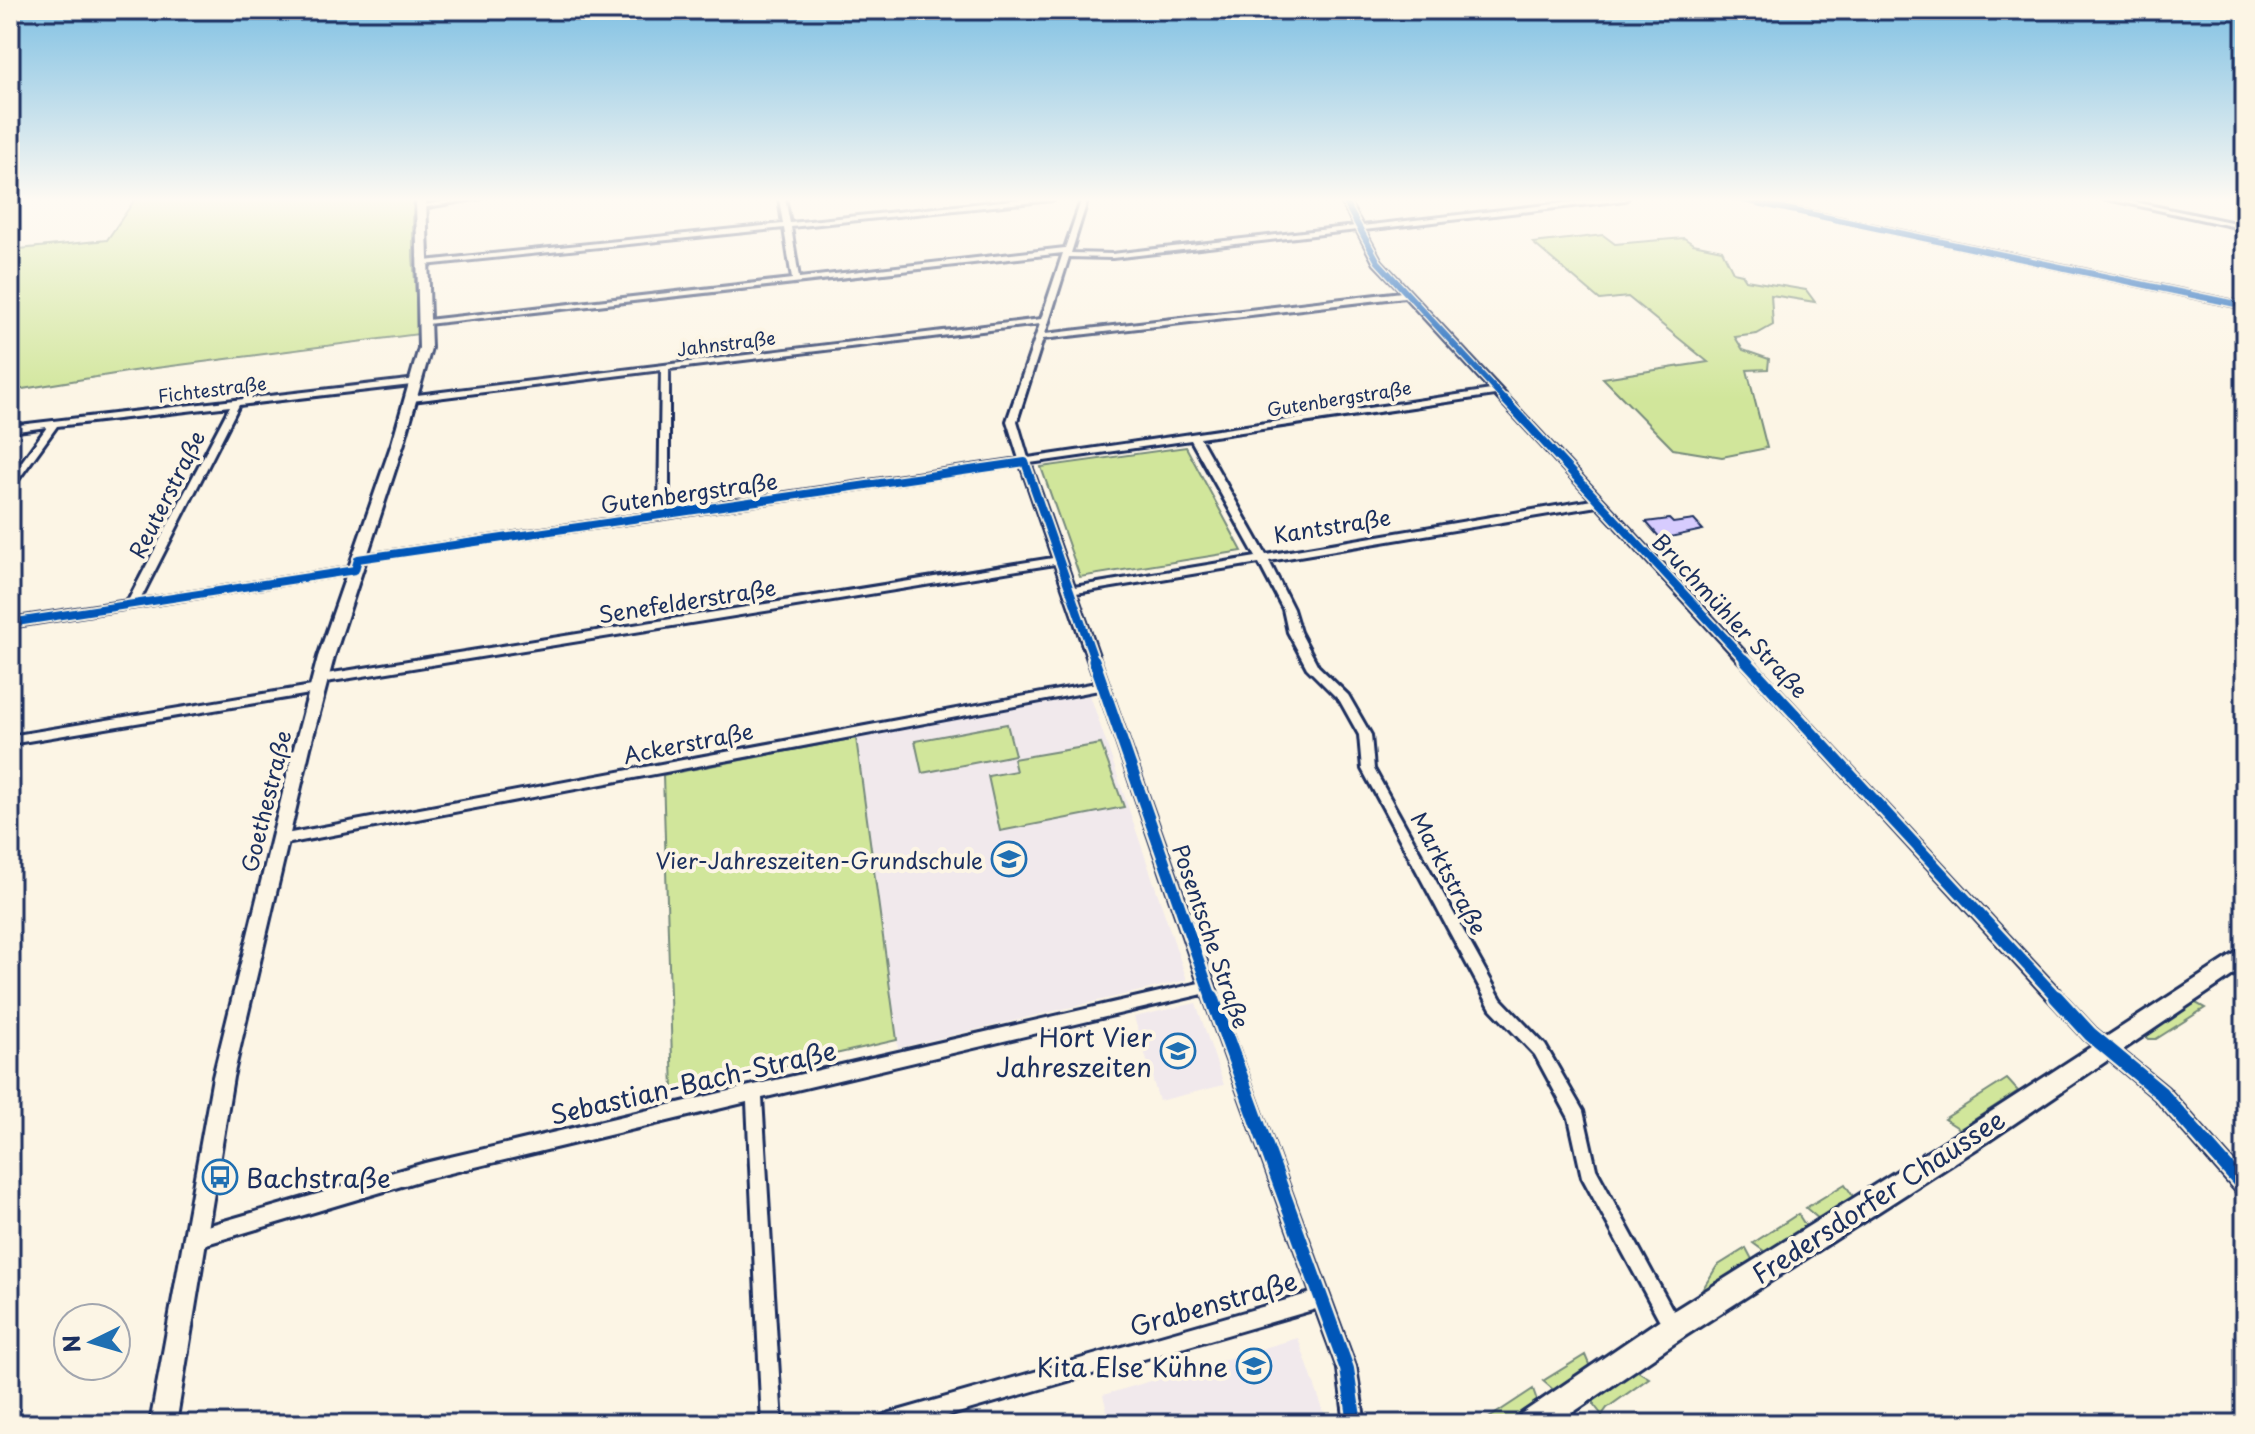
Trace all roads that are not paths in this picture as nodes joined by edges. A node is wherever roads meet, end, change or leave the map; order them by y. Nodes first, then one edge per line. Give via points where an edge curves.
1 (424, 265) edge
2 (793, 265) edge
3 (947, 265) edge
4 (1062, 265) edge
5 (1381, 265) edge
6 (2051, 265) edge
7 (796, 280) junction
8 (1407, 294) junction
9 (2245, 306) edge
10 (1045, 321) junction
11 (427, 322) junction
12 (1038, 337) junction
13 (665, 367) junction
14 (417, 382) junction
15 (1497, 392) junction
16 (412, 398) junction
17 (236, 403) junction
18 (54, 424) junction
19 (10, 429) edge
20 (1195, 438) junction
21 (1025, 462) junction
22 (10, 485) edge
23 (1600, 502) junction
24 (664, 515) junction
25 (1261, 557) junction
26 (1060, 560) junction
27 (356, 565) junction
28 (1071, 591) junction
29 (132, 604) junction
30 (10, 623) edge
31 (319, 684) junction
32 (1104, 685) junction
33 (10, 740) edge
34 (280, 840) junction
35 (2236, 963) edge
36 (1208, 987) junction
37 (2106, 1048) junction
38 (754, 1092) junction
39 (2245, 1188) edge
40 (193, 1239) junction
41 (1322, 1299) junction
42 (1675, 1326) junction
43 (163, 1424) edge
44 (772, 1424) edge
45 (887, 1424) edge
46 (1355, 1424) edge
47 (1531, 1424) edge

1 - 11 street, Goethestraße
2 - 7 street
3 - 7 street
4 - 10 street, Posentsche Straße
5 - 8 street, Bruchmühler Straße
6 - 9 street
7 - 11 street
8 - 12 street
8 - 15 street, Bruchmühler Straße
10 - 12 street, Posentsche Straße
10 - 13 street, Jahnstraße
11 - 14 street, Goethestraße
12 - 21 street, Posentsche Straße via 1012,421
13 - 16 street, Jahnstraße
13 - 24 street, Gutenbergstraße
14 - 16 street, Goethestraße
14 - 17 street, Fichtestraße
15 - 20 street, Gutenbergstraße
15 - 23 street, Bruchmühler Straße
16 - 27 street, Goethestraße
17 - 18 street, Fichtestraße
17 - 29 street, Reuterstraße
18 - 19 street, Fichtestraße
18 - 22 street
20 - 21 street, Gutenbergstraße
20 - 25 street, Marktstraße
21 - 24 street, Gutenbergstraße
21 - 26 street, Posentsche Straße
23 - 25 street, Kantstraße
23 - 37 street, Bruchmühler Straße
24 - 27 street, Gutenbergstraße
25 - 28 street, Kantstraße
25 - 42 street, Marktstraße via 1313,668 1344,698 1365,735 1368,769 1496,1004 1540,1050 1577,1116 1588,1171
26 - 28 street, Posentsche Straße
26 - 31 street, Senefelderstraße
27 - 29 street, Gutenbergstraße
27 - 31 street, Goethestraße
28 - 32 street, Posentsche Straße
29 - 30 street, Gutenbergstraße
31 - 33 street, Senefelderstraße
31 - 34 street, Goethestraße
32 - 34 street, Ackerstraße
32 - 36 street, Posentsche Straße
34 - 40 street, Goethestraße via 223,1077
35 - 37 main road, Fredersdorfer Chaussee
36 - 38 street, Sebastian-Bach-Straße
36 - 41 street, Posentsche Straße
37 - 39 street, Bruchmühler Straße via 2161,1093
37 - 42 main road, Fredersdorfer Chaussee
38 - 40 street, Sebastian-Bach-Straße via 425,1171
38 - 44 street
40 - 43 street, Goethestraße
41 - 45 street, Grabenstraße
41 - 46 street, Posentsche Straße via 1347,1369
42 - 47 main road, Fredersdorfer Chaussee

